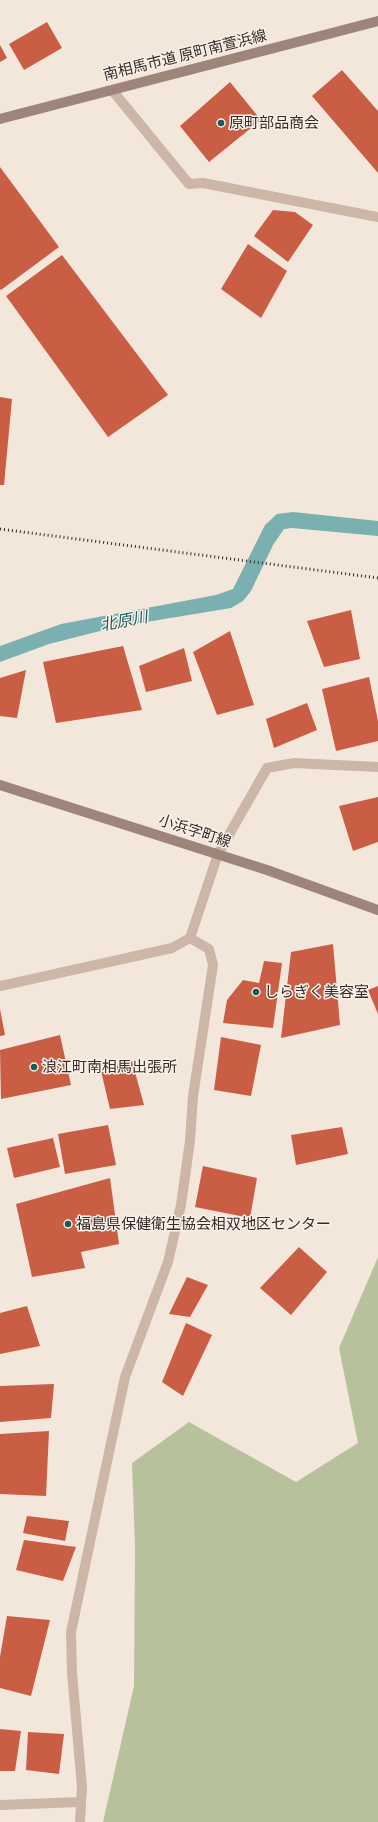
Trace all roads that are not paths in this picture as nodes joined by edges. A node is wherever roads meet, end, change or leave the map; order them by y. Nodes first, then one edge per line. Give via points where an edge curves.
1 (378, 21) edge
2 (112, 90) junction
3 (0, 119) edge
4 (378, 217) edge
5 (378, 767) edge
6 (0, 785) edge
7 (218, 854) junction
8 (378, 910) edge
9 (190, 938) junction
10 (0, 986) edge
11 (80, 1802) junction
12 (0, 1805) edge
13 (80, 1822) edge

1 - 2 main road, 南相馬市道 原町南萱浜線
2 - 3 main road, 南相馬市道 原町南萱浜線
2 - 4 street via 189,184 203,184
5 - 7 street via 294,763 267,768
6 - 7 main road, 小浜字町線
7 - 8 main road, 小浜字町線
7 - 9 street
9 - 10 street via 172,948
9 - 11 street via 209,949 213,965 193,1096 181,1205 168,1262 125,1377 71,1632 82,1787
11 - 12 street
11 - 13 street

